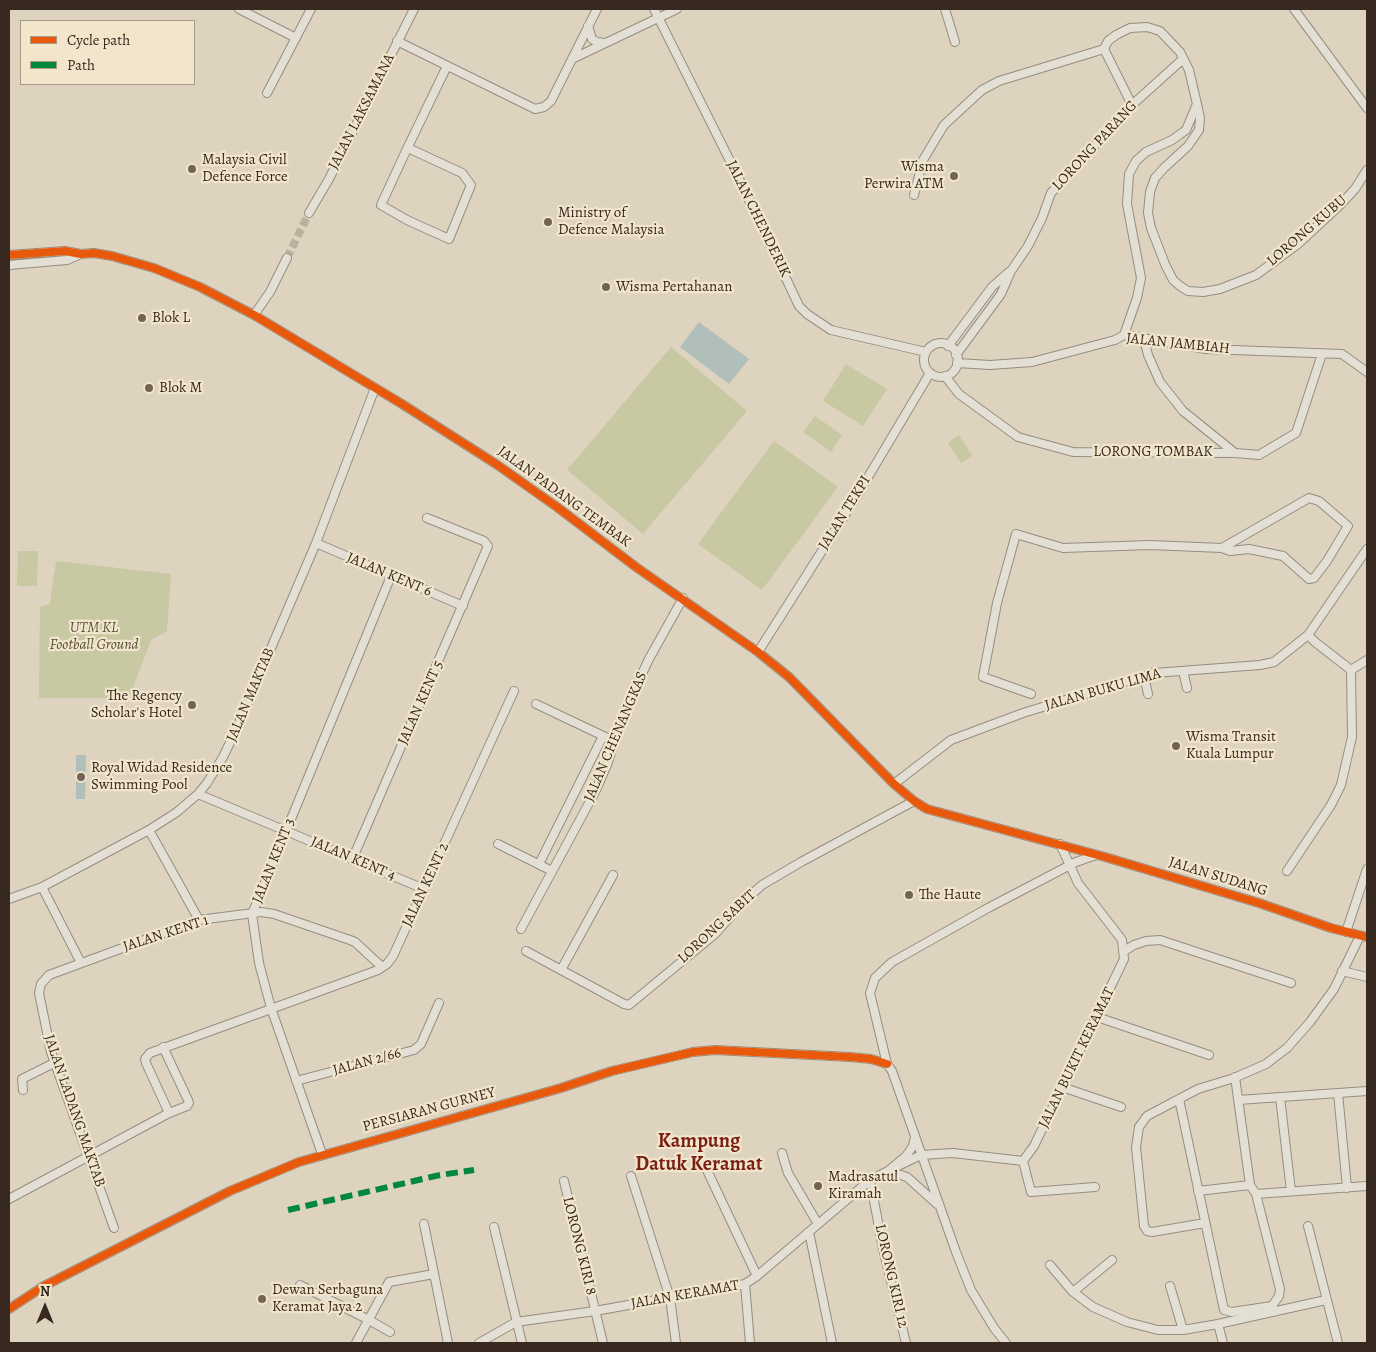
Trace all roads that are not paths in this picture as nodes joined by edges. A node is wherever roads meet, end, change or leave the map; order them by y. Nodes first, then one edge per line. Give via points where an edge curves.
1 (239, 9) edge
2 (311, 9) edge
3 (414, 9) edge
4 (597, 9) edge
5 (654, 9) edge
6 (677, 9) edge
7 (945, 9) edge
8 (1294, 9) edge
9 (658, 17) junction
10 (588, 26) junction
11 (296, 38) junction
12 (398, 41) junction
13 (955, 42) dead end
14 (606, 43) junction
15 (1104, 50) junction
16 (572, 59) junction
17 (1183, 59) junction
18 (447, 66) junction
19 (267, 93) dead end
20 (1197, 104) junction
21 (1132, 105) junction
22 (1367, 108) edge
23 (408, 148) junction
24 (1367, 170) edge
25 (914, 195) dead end
26 (309, 214) tunnel mouth
27 (81, 254) junction
28 (9, 255) edge
29 (287, 258) tunnel mouth
30 (9, 265) edge
31 (1011, 271) junction
32 (254, 315) junction
33 (1124, 335) junction
34 (1144, 339) junction
35 (948, 346) junction
36 (926, 352) junction
37 (1322, 354) junction
38 (957, 359) junction
39 (1367, 372) edge
40 (930, 373) junction
41 (945, 376) junction
42 (375, 388) junction
43 (1235, 453) junction
44 (428, 518) dead end
45 (316, 543) junction
46 (1222, 548) junction
47 (1367, 549) edge
48 (391, 576) junction
49 (683, 598) junction
50 (463, 606) junction
51 (1308, 635) junction
52 (758, 652) junction
53 (1367, 660) edge
54 (1351, 670) junction
55 (1183, 671) junction
56 (1144, 676) junction
57 (1187, 688) dead end
58 (514, 691) dead end
59 (1032, 694) dead end
60 (1148, 694) dead end
61 (536, 704) dead end
62 (603, 736) junction
63 (614, 741) junction
64 (894, 784) junction
65 (198, 794) junction
66 (914, 801) junction
67 (149, 830) junction
68 (286, 831) junction
69 (498, 844) dead end
70 (1060, 844) junction
71 (1098, 855) junction
72 (352, 860) junction
73 (539, 864) junction
74 (1070, 866) junction
75 (1367, 869) edge
76 (552, 870) junction
77 (1287, 872) dead end
78 (612, 875) dead end
79 (42, 887) junction
80 (424, 889) junction
81 (9, 899) edge
82 (252, 914) junction
83 (199, 920) junction
84 (521, 928) dead end
85 (1346, 932) junction
86 (1364, 936) edge
87 (526, 951) dead end
88 (1124, 951) junction
89 (81, 963) junction
90 (382, 967) junction
91 (561, 970) junction
92 (1342, 971) junction
93 (1367, 977) edge
94 (1291, 983) dead end
95 (39, 992) joint
96 (439, 1003) dead end
97 (271, 1008) junction
98 (1096, 1017) junction
99 (163, 1047) junction
100 (1210, 1055) dead end
101 (54, 1062) junction
102 (887, 1064) junction
103 (1236, 1077) junction
104 (296, 1081) junction
105 (1062, 1087) junction
106 (23, 1090) dead end
107 (1367, 1091) edge
108 (1338, 1093) junction
109 (1280, 1097) junction
110 (1179, 1099) junction
111 (1238, 1100) junction
112 (1121, 1107) dead end
113 (169, 1114) junction
114 (915, 1136) junction
115 (782, 1153) dead end
116 (322, 1154) junction
117 (921, 1155) junction
118 (88, 1158) junction
119 (1023, 1161) junction
120 (705, 1166) dead end
121 (888, 1171) junction
122 (632, 1176) dead end
123 (870, 1180) junction
124 (564, 1181) dead end
125 (1250, 1185) junction
126 (1367, 1186) edge
127 (1095, 1187) dead end
128 (1347, 1188) junction
129 (1198, 1191) junction
130 (1291, 1191) junction
131 (1256, 1194) junction
132 (9, 1199) edge
133 (940, 1207) junction
134 (1205, 1223) junction
135 (424, 1224) dead end
136 (818, 1224) junction
137 (1308, 1226) dead end
138 (114, 1228) dead end
139 (494, 1228) dead end
140 (809, 1232) junction
141 (1112, 1260) dead end
142 (1050, 1265) dead end
143 (434, 1274) junction
144 (757, 1276) junction
145 (745, 1284) junction
146 (300, 1285) dead end
147 (1170, 1286) dead end
148 (1073, 1292) junction
149 (670, 1298) junction
150 (1326, 1300) junction
151 (9, 1310) edge
152 (595, 1311) junction
153 (369, 1320) junction
154 (516, 1322) junction
155 (1218, 1324) junction
156 (1184, 1330) junction
157 (390, 1332) dead end
158 (356, 1343) edge
159 (448, 1343) edge
160 (479, 1343) edge
161 (522, 1343) edge
162 (603, 1343) edge
163 (676, 1343) edge
164 (750, 1343) edge
165 (832, 1343) edge
166 (906, 1343) edge
167 (1006, 1343) edge
168 (1223, 1343) edge
169 (1338, 1343) edge

1 - 11 street
2 - 11 street
3 - 12 street, JALAN LAKSAMANA
4 - 10 street
5 - 9 street, JALAN CHENDERIK
6 - 9 street
7 - 13 street
8 - 22 street
9 - 14 street
9 - 36 street, JALAN CHENDERIK via 799,306 832,330
10 - 14 street via 592,39
10 - 16 street
11 - 19 street
12 - 18 street
12 - 26 street, JALAN LAKSAMANA
14 - 16 street
15 - 17 street, LORONG KUBU via 1116,35 1130,28 1147,27 1160,31 1177,47
15 - 21 street
15 - 25 street via 999,80 982,90 944,125 922,160
16 - 18 street via 551,101 535,109
17 - 20 street, LORONG KUBU via 1190,70
17 - 21 street, LORONG PARANG
18 - 23 street
20 - 24 street, LORONG KUBU via 1199,130 1188,146 1155,178 1148,213 1156,243 1173,280 1188,291 1220,289 1256,275 1298,244 1334,210 1355,189
20 - 33 street via 1186,130 1146,152 1129,174 1127,204 1141,278
21 - 31 street, LORONG PARANG via 1051,193 1028,246
23 - 23 street via 462,173 471,185 449,240 382,205
27 - 28 street, JALAN PADANG TEMBAK via 65,251
27 - 30 street, JALAN PADANG TEMBAK via 67,260
27 - 32 street, JALAN PADANG TEMBAK via 104,254 154,268
29 - 32 street
31 - 35 street, LORONG PARANG via 992,287
31 - 38 street, LORONG PARANG via 1001,294
32 - 42 street, JALAN PADANG TEMBAK
33 - 34 street, JALAN JAMBIAH
33 - 38 street, JALAN JAMBIAH via 1032,362 990,365
34 - 37 street, JALAN JAMBIAH via 1206,349
34 - 43 street via 1160,382 1184,410
35 - 36 street via 934,345
35 - 38 street
36 - 40 street via 924,361
37 - 39 street, JALAN JAMBIAH via 1342,354
37 - 43 street, LORONG TOMBAK via 1296,433 1259,455
38 - 41 street via 953,372
40 - 41 street
40 - 52 street, JALAN TEKPI
41 - 43 street, LORONG TOMBAK via 959,394 1018,437 1073,452
42 - 45 street, JALAN MAKTAB
42 - 49 street, JALAN PADANG TEMBAK via 496,464
44 - 50 street, JALAN KENT 5 via 488,546
45 - 48 street, JALAN KENT 6
45 - 65 street, JALAN MAKTAB via 224,757
46 - 46 street via 1230,551 1249,549 1283,556 1309,580 1327,562 1348,526 1319,501 1309,498
46 - 59 street via 1124,545 1063,548 1016,534 997,603 983,677
47 - 51 street, JALAN BUKU LIMA
48 - 50 street, JALAN KENT 6
48 - 68 street, JALAN KENT 3
49 - 52 street, JALAN PADANG TEMBAK
49 - 63 street, JALAN CHENANGKAS via 636,686
50 - 72 street, JALAN KENT 5
51 - 54 street
51 - 55 street, JALAN BUKU LIMA via 1274,662
52 - 64 street, JALAN PADANG TEMBAK via 796,684
53 - 54 street
54 - 77 street via 1352,737 1341,784 1322,820
55 - 56 street, JALAN BUKU LIMA
55 - 57 street
56 - 60 street
56 - 64 street, JALAN BUKU LIMA via 1023,713 951,740
58 - 80 street, JALAN KENT 2
61 - 62 street
62 - 63 street
62 - 73 street
63 - 76 street, JALAN CHENANGKAS via 596,790
64 - 66 street, JALAN PADANG TEMBAK
65 - 67 street, JALAN MAKTAB
65 - 68 street, JALAN KENT 4
66 - 70 street, JALAN PADANG TEMBAK via 927,809
66 - 91 street, LORONG SABIT via 762,885 714,934 629,1005
67 - 79 street, JALAN MAKTAB
67 - 83 street
68 - 72 street, JALAN KENT 4
68 - 82 street, JALAN KENT 3
69 - 73 street
70 - 71 street, JALAN SUDANG
70 - 74 street
71 - 74 street
71 - 85 street, JALAN SUDANG
72 - 80 street, JALAN KENT 4
73 - 76 street
74 - 88 street via 1078,883 1122,940
74 - 102 street via 892,962 875,978 870,992
75 - 85 street
76 - 84 street, JALAN CHENANGKAS
78 - 91 street
79 - 81 street, JALAN MAKTAB
79 - 89 street
80 - 90 street, JALAN KENT 2 via 393,956
82 - 83 street, JALAN KENT 1
82 - 90 street, JALAN KENT 1 via 274,914 355,942
82 - 97 street, JALAN KENT 3 via 259,963
83 - 89 street, JALAN KENT 1
85 - 86 street, JALAN SUDANG
86 - 92 street
87 - 91 street, LORONG SABIT
88 - 94 street via 1134,945 1160,940
88 - 98 street, JALAN BUKIT KERAMAT via 1124,959
89 - 95 street, JALAN KENT 1 via 49,975
90 - 97 street
92 - 93 street
92 - 103 street via 1334,989 1287,1048 1266,1064
95 - 101 street, JALAN LADANG MAKTAB
96 - 104 street, JALAN 2/66 via 421,1044 414,1050
97 - 99 street
97 - 104 street, JALAN KENT 3
98 - 100 street
98 - 105 street, JALAN BUKIT KERAMAT
99 - 113 street via 145,1059
99 - 113 street via 189,1103
101 - 106 street via 22,1079
101 - 118 street, JALAN LADANG MAKTAB
102 - 114 street
102 - 116 street, PERSIARAN GURNEY via 871,1059 814,1055 715,1050 693,1052 612,1071
103 - 110 street
103 - 111 street
104 - 116 street, JALAN KENT 3
105 - 112 street
105 - 119 street, JALAN BUKIT KERAMAT via 1034,1146
107 - 108 street
108 - 109 street
108 - 128 street
109 - 111 street
109 - 130 street
110 - 129 street
110 - 134 street via 1147,1116 1139,1127 1136,1147 1144,1226 1152,1232
111 - 125 street
113 - 118 street
114 - 117 street
114 - 121 street, JALAN KERAMAT via 910,1151
115 - 136 street via 788,1173
116 - 151 street, PERSIARAN GURNEY via 230,1191 44,1286
117 - 119 street via 953,1153
117 - 121 street
117 - 133 street
118 - 132 street
118 - 138 street, JALAN LADANG MAKTAB
119 - 127 street via 1031,1192
120 - 144 street
121 - 123 street, JALAN KERAMAT
121 - 133 street via 907,1176
122 - 149 street
123 - 136 street, JALAN KERAMAT
123 - 166 street, LORONG KIRI 12
124 - 152 street, LORONG KIRI 8
125 - 129 street
125 - 131 street
126 - 128 street
128 - 130 street
129 - 134 street
130 - 131 street
131 - 134 street via 1280,1289 1272,1306 1232,1312 1224,1310
133 - 167 street via 971,1290
135 - 143 street
136 - 140 street, JALAN KERAMAT
137 - 150 street
139 - 154 street
140 - 144 street, JALAN KERAMAT
140 - 165 street
141 - 148 street
142 - 148 street
143 - 153 street via 389,1282
143 - 159 street
144 - 145 street, JALAN KERAMAT
145 - 149 street, JALAN KERAMAT
145 - 164 street
146 - 153 street
147 - 156 street
148 - 156 street via 1093,1308 1126,1322 1158,1330
149 - 152 street, JALAN KERAMAT
149 - 163 street
150 - 155 street
150 - 169 street
152 - 154 street, JALAN KERAMAT
152 - 162 street, LORONG KIRI 8
153 - 157 street
153 - 158 street
154 - 160 street, JALAN KERAMAT
154 - 161 street
155 - 156 street
155 - 168 street

